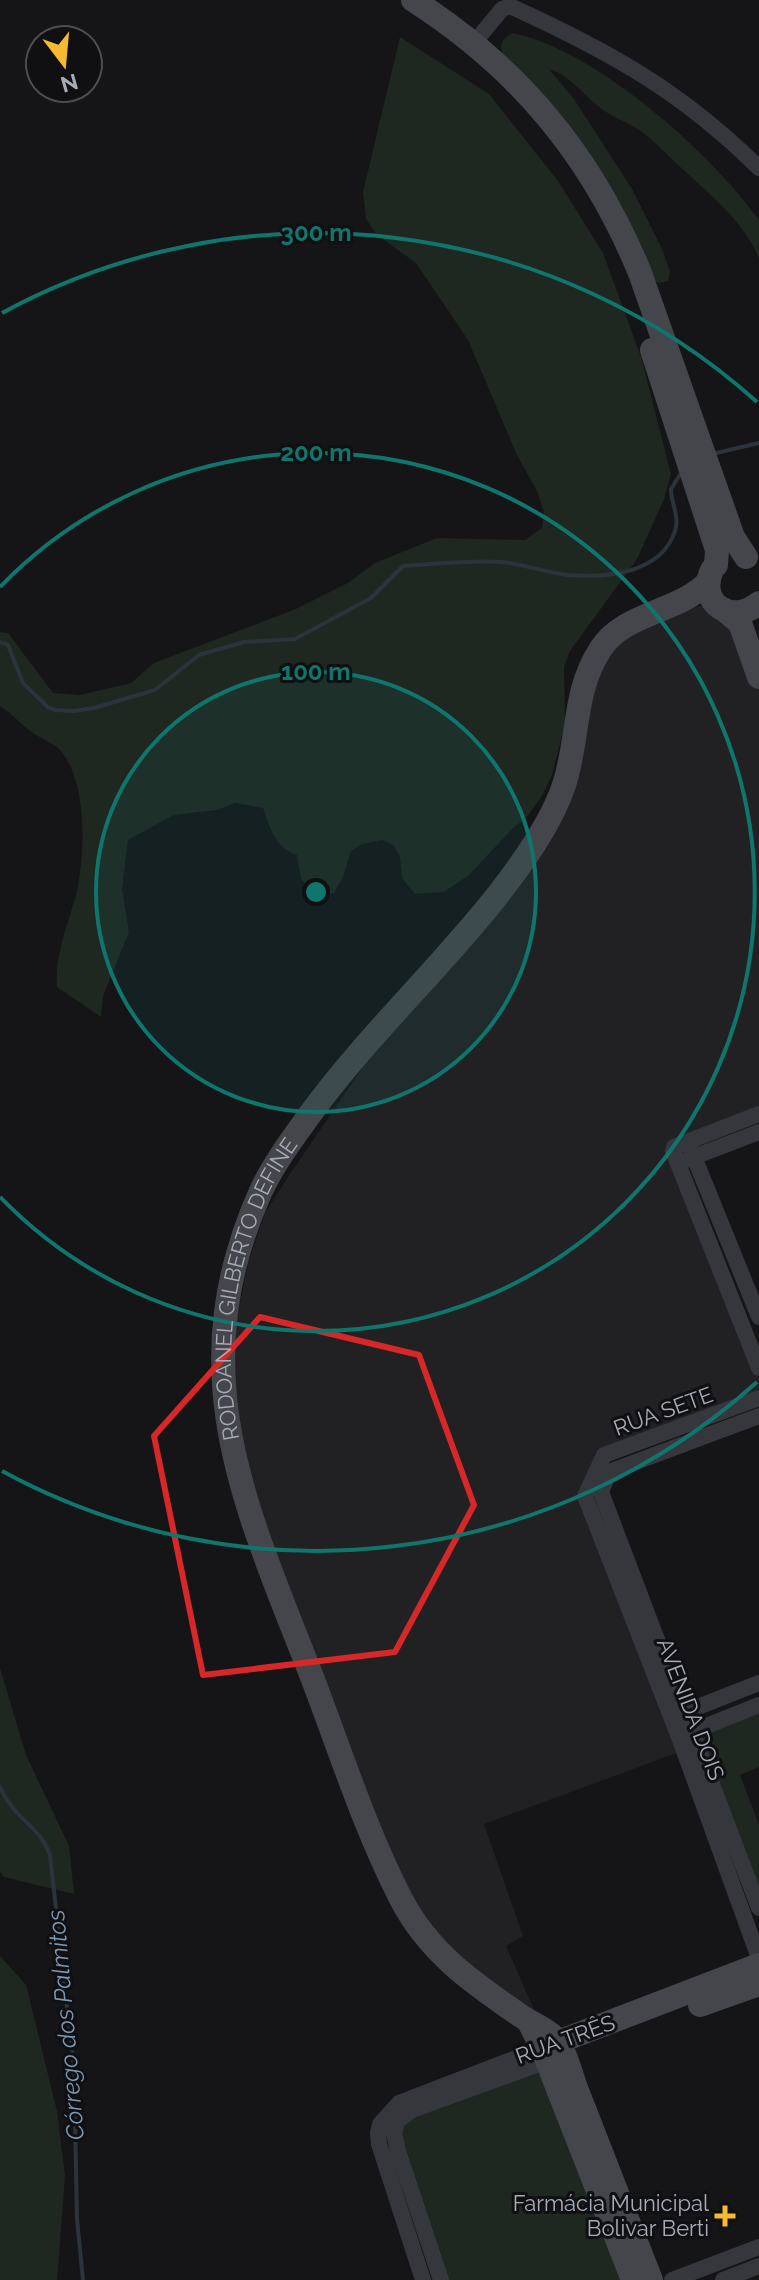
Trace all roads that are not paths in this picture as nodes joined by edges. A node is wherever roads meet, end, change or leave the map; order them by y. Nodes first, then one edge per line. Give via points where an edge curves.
1 (413, 0) edge
2 (474, 43) junction
3 (759, 168) edge
4 (716, 518) junction
5 (755, 561) edge
6 (712, 573) junction
7 (759, 603) edge
8 (668, 609) junction
9 (723, 609) junction
10 (759, 610) edge
11 (759, 621) edge
12 (759, 677) edge
13 (759, 1114) edge
14 (759, 1132) edge
15 (683, 1153) junction
16 (759, 1317) edge
17 (759, 1368) edge
18 (759, 1398) edge
19 (759, 1416) edge
20 (703, 1428) junction
21 (599, 1480) joint
22 (759, 1683) edge
23 (759, 1705) edge
24 (678, 1715) junction
25 (686, 1734) junction
26 (759, 1908) edge
27 (759, 1958) edge
28 (759, 1965) edge
29 (759, 1984) edge
30 (553, 2052) junction
31 (387, 2125) junction
32 (759, 2247) edge
33 (759, 2266) edge
34 (423, 2280) edge
35 (441, 2280) edge
36 (633, 2280) edge
37 (651, 2280) edge
38 (672, 2280) edge
39 (723, 2280) edge

1 - 2 main road
2 - 3 street via 503,7 511,6 629,65 684,101
2 - 4 main road via 562,131 607,204
4 - 5 main road
4 - 6 main road
5 - 6 main road, RODOANEL GILBERTO DEFINE via 728,557
6 - 8 main road, RODOANEL GILBERTO DEFINE via 692,595
6 - 9 main road via 709,592
7 - 9 main road, RODOANEL GILBERTO DEFINE via 747,612
8 - 9 main road, RODOANEL GILBERTO DEFINE
8 - 30 main road, RODOANEL GILBERTO DEFINE via 618,631 598,651 582,689 566,781 536,839 498,894 323,1096 286,1148 261,1192 232,1282 225,1324 225,1409 240,1484 386,1868 429,1944 529,2022
9 - 12 main road via 740,623
10 - 11 main road
13 - 15 street
14 - 15 street
15 - 16 street
15 - 17 street
18 - 20 street, RUA SETE
19 - 20 street, RUA SETE
20 - 21 street, RUA SETE via 650,1448 604,1455
21 - 24 street, AVENIDA DOIS
22 - 24 street
23 - 25 street
24 - 25 street, AVENIDA DOIS
25 - 26 street, AVENIDA DOIS
25 - 27 street, AVENIDA DOIS
28 - 30 main road, RUA TRÊS
29 - 30 main road, RUA TRÊS
30 - 31 street, RUA TRÊS via 399,2103
30 - 36 main road
30 - 37 main road
31 - 34 street via 378,2133 379,2144
31 - 35 street
32 - 38 street
33 - 39 street

